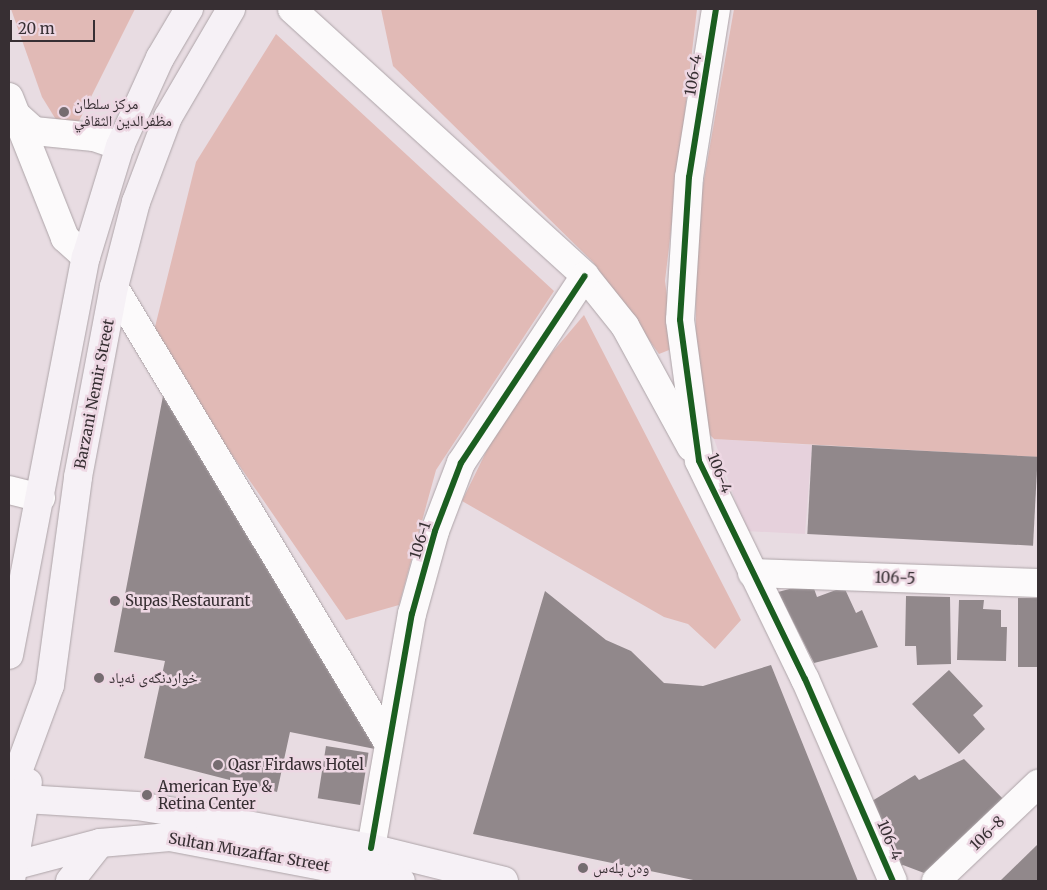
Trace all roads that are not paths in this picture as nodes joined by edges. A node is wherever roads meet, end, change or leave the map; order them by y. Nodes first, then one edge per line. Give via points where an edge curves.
1 (189, 9) edge
2 (231, 9) edge
3 (292, 9) edge
4 (716, 9) edge
5 (10, 108) edge
6 (120, 146) junction
7 (86, 256) junction
8 (585, 276) junction
9 (114, 287) junction
10 (699, 461) junction
11 (9, 490) edge
12 (42, 498) junction
13 (31, 547) junction
14 (752, 573) junction
15 (9, 574) edge
16 (1038, 583) edge
17 (9, 655) edge
18 (387, 741) junction
19 (1038, 784) edge
20 (14, 797) edge
21 (100, 842) junction
22 (371, 848) junction
23 (12, 871) edge
24 (70, 881) edge
25 (401, 881) edge
26 (504, 881) edge
27 (893, 881) edge
28 (936, 881) edge

1 - 6 main road via 160,58
2 - 9 main road, Barzani Nemir Street via 168,117 136,202
3 - 8 street
4 - 10 street, 106-4 via 689,177 680,320
5 - 6 street via 34,131 94,137
5 - 7 street via 65,238
6 - 7 main road
7 - 12 main road
8 - 10 street via 625,326
8 - 18 street, 106-1 via 461,463 435,531 412,614
9 - 18 street
9 - 20 main road, Barzani Nemir Street via 78,477 55,657 42,714
10 - 14 street, 106-4
11 - 12 street
12 - 13 main road
13 - 15 main road
13 - 17 main road
14 - 16 street, 106-5
14 - 27 street, 106-4 via 805,680
18 - 22 street, 106-1
19 - 28 street, 106-8
20 - 22 main road, Sultan Muzaffar Street via 137,806
20 - 23 main road, Barzani Nemir Street
21 - 23 main road, Sultan Muzaffar Street
21 - 24 main road
21 - 25 main road, Sultan Muzaffar Street via 170,837
22 - 26 main road, Sultan Muzaffar Street

